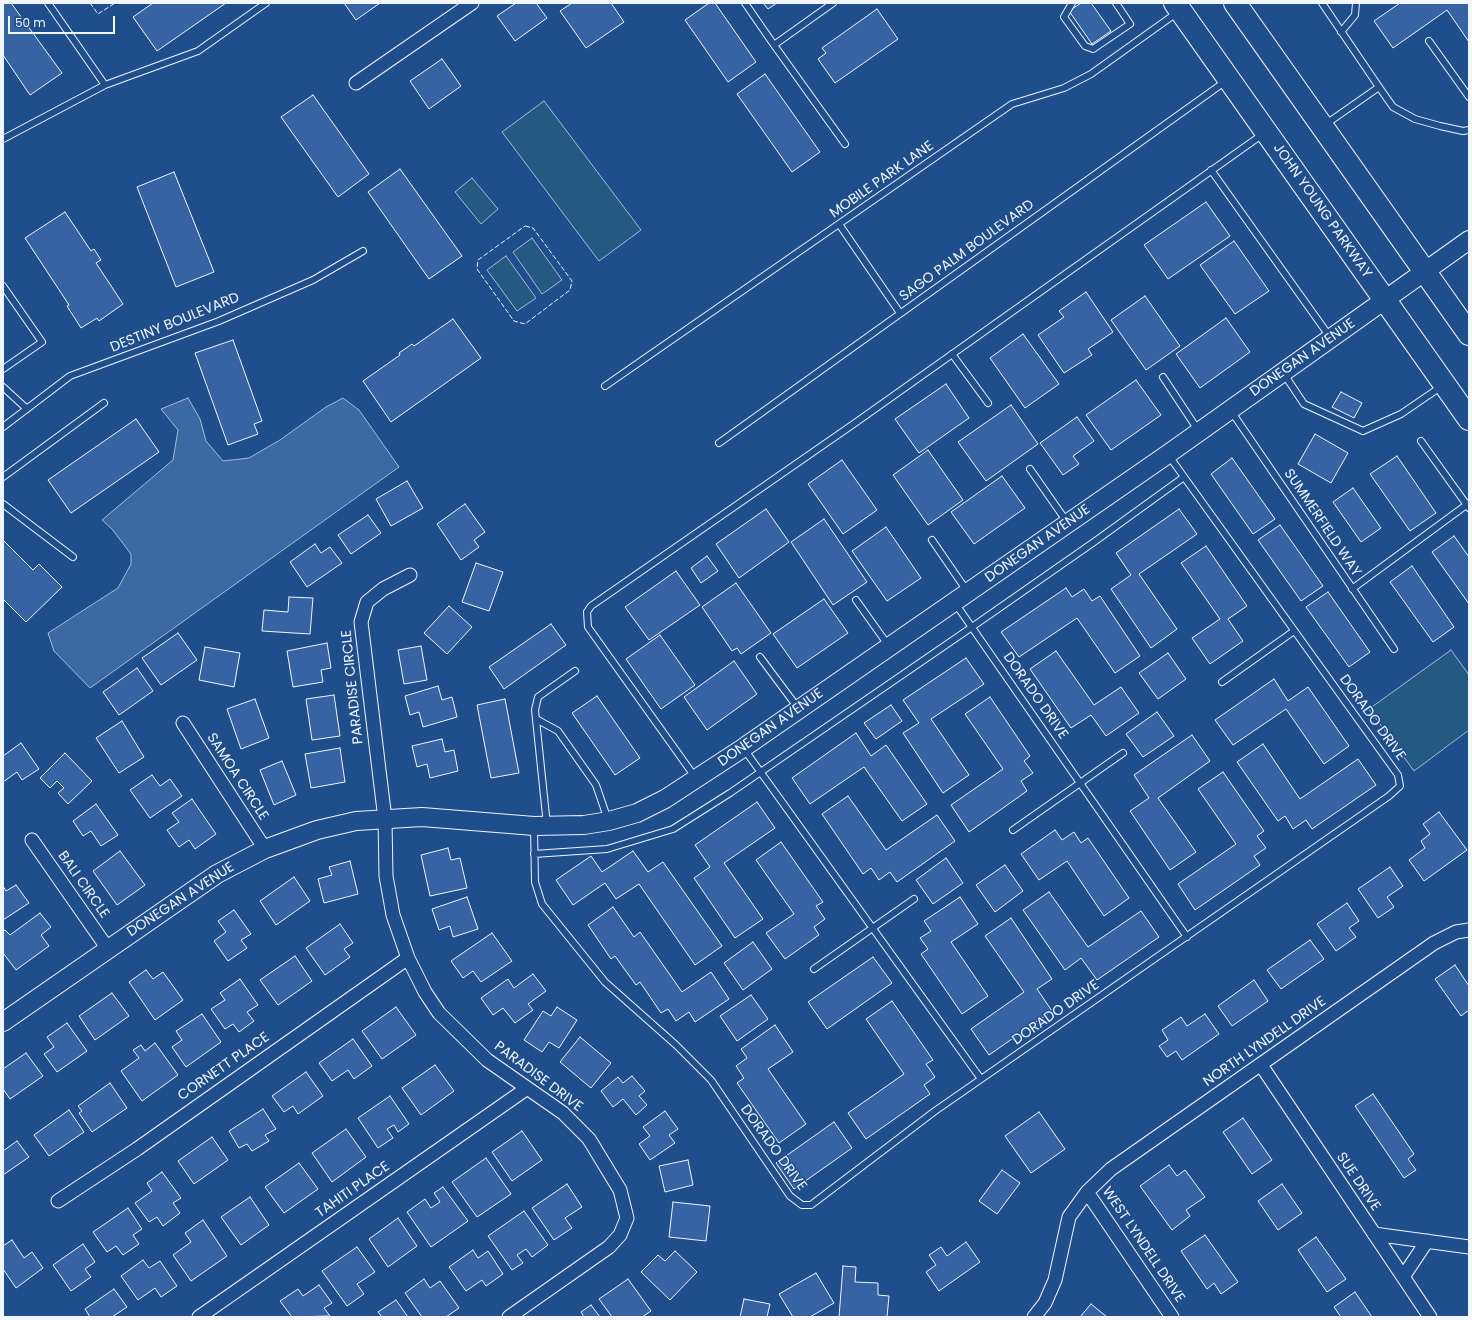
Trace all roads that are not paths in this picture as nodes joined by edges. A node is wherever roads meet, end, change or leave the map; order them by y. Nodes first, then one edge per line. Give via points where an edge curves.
1 (48, 3) edge
2 (266, 3) edge
3 (472, 3) edge
4 (745, 3) edge
5 (832, 3) edge
6 (1072, 3) edge
7 (1116, 3) edge
8 (1236, 3) edge
9 (1322, 3) edge
10 (1356, 3) edge
11 (1178, 7) edge
12 (1342, 32) junction
13 (1429, 41) dead end
14 (774, 45) junction
15 (1228, 79) junction
16 (356, 83) dead end
17 (105, 85) junction
18 (1379, 88) junction
19 (1469, 97) edge
20 (1322, 127) junction
21 (1469, 130) edge
22 (1266, 132) junction
23 (3, 139) edge
24 (845, 144) dead end
25 (1211, 170) junction
26 (839, 224) junction
27 (1469, 240) edge
28 (363, 251) dead end
29 (1424, 272) junction
30 (3, 286) edge
31 (1385, 300) junction
32 (900, 313) junction
33 (1469, 334) edge
34 (1330, 339) junction
35 (952, 354) junction
36 (3, 370) edge
37 (1283, 372) junction
38 (1163, 377) dead end
39 (1444, 385) junction
40 (605, 386) dead end
41 (3, 387) edge
42 (104, 403) dead end
43 (988, 403) dead end
44 (27, 409) junction
45 (1230, 409) junction
46 (1469, 419) edge
47 (3, 427) edge
48 (1199, 432) junction
49 (1421, 441) dead end
50 (719, 443) dead end
51 (1168, 454) junction
52 (1030, 469) dead end
53 (3, 476) edge
54 (1184, 476) junction
55 (3, 504) edge
56 (1468, 505) edge
57 (1068, 523) junction
58 (932, 540) dead end
59 (73, 557) dead end
60 (410, 575) dead end
61 (1352, 589) junction
62 (961, 597) junction
63 (856, 600) dead end
64 (972, 628) junction
65 (1294, 631) junction
66 (889, 646) junction
67 (1394, 650) dead end
68 (760, 657) dead end
69 (575, 671) dead end
70 (1222, 682) dead end
71 (798, 710) junction
72 (536, 719) junction
73 (183, 723) dead end
74 (744, 748) junction
75 (1123, 753) dead end
76 (761, 772) junction
77 (697, 779) junction
78 (1080, 783) junction
79 (385, 820) junction
80 (609, 822) junction
81 (541, 826) junction
82 (1013, 830) dead end
83 (32, 840) dead end
84 (265, 849) junction
85 (534, 854) junction
86 (914, 899) dead end
87 (873, 927) junction
88 (1469, 930) edge
89 (1187, 937) junction
90 (108, 949) junction
91 (408, 958) junction
92 (814, 969) dead end
93 (3, 1022) edge
94 (1261, 1065) junction
95 (981, 1079) junction
96 (526, 1089) junction
97 (1087, 1192) junction
98 (58, 1201) dead end
99 (1374, 1234) junction
100 (1428, 1241) junction
101 (1469, 1248) edge
102 (1403, 1277) junction
103 (199, 1317) edge
104 (510, 1317) edge
105 (1034, 1317) edge
106 (1172, 1317) edge
107 (1430, 1317) edge

1 - 17 lane
2 - 17 lane via 198,51
3 - 16 street
4 - 14 lane
5 - 14 lane
6 - 7 lane via 1064,17 1085,46 1093,49 1130,24
8 - 20 highway
9 - 12 lane
10 - 12 lane via 1355,15
11 - 15 highway, JOHN YOUNG PARKWAY
11 - 26 lane, MOBILE PARK LANE via 1091,74 1064,88 1012,104
12 - 18 lane
13 - 19 lane
14 - 24 lane
15 - 22 highway, JOHN YOUNG PARKWAY
15 - 32 lane, SAGO PALM BOULEVARD
17 - 23 lane
18 - 20 lane
18 - 21 lane via 1393,107 1415,119 1463,131
20 - 29 highway
22 - 25 lane
22 - 31 highway, JOHN YOUNG PARKWAY
25 - 34 lane
25 - 35 lane
26 - 32 lane
26 - 40 lane, MOBILE PARK LANE
27 - 29 street, DONEGAN AVENUE
28 - 44 lane, DESTINY BOULEVARD via 313,280 219,321 70,376
29 - 31 street, DONEGAN AVENUE
29 - 33 highway
30 - 36 lane via 42,342
31 - 34 street, DONEGAN AVENUE
31 - 39 highway, JOHN YOUNG PARKWAY
32 - 50 lane, SAGO PALM BOULEVARD
34 - 37 street, DONEGAN AVENUE
35 - 43 lane
35 - 77 lane via 591,606 588,612 588,627
37 - 39 lane via 1304,404 1363,431 1401,414
37 - 45 street, DONEGAN AVENUE
38 - 48 lane
39 - 46 highway, JOHN YOUNG PARKWAY
41 - 44 lane
42 - 53 lane
44 - 47 lane, DESTINY BOULEVARD
45 - 48 street, DONEGAN AVENUE
45 - 61 lane, SUMMERFIELD WAY
48 - 51 street, DONEGAN AVENUE
49 - 56 lane
51 - 54 lane, DORADO DRIVE
51 - 57 street, DONEGAN AVENUE
52 - 57 lane
54 - 64 lane
54 - 65 lane, DORADO DRIVE
55 - 59 lane
56 - 61 lane
57 - 62 street, DONEGAN AVENUE
58 - 62 lane, DORADO DRIVE
60 - 79 street, PARADISE CIRCLE via 383,589 367,602 361,622
61 - 67 lane, SUMMERFIELD WAY
62 - 64 lane, DORADO DRIVE
62 - 66 street, DONEGAN AVENUE
63 - 66 lane
64 - 76 lane
64 - 78 lane, DORADO DRIVE
65 - 70 lane
65 - 89 lane, DORADO DRIVE via 1398,775 1400,786 1383,801
66 - 71 street, DONEGAN AVENUE
68 - 71 lane
69 - 72 lane, DORADO DRIVE via 538,697
71 - 74 street, DONEGAN AVENUE
72 - 80 lane via 558,731 596,785
72 - 81 lane, DORADO DRIVE
73 - 84 street, SAMOA CIRCLE
74 - 76 lane
74 - 77 street, DONEGAN AVENUE
75 - 78 lane
76 - 85 lane via 673,829 607,849
76 - 87 lane
77 - 80 street, DONEGAN AVENUE via 637,813
78 - 82 lane
78 - 89 lane, DORADO DRIVE
79 - 81 street, DONEGAN AVENUE via 422,817
79 - 84 street, DONEGAN AVENUE via 356,821 317,830
79 - 91 street, PARADISE DRIVE via 386,876 393,915
80 - 81 street, DONEGAN AVENUE
81 - 85 lane, DORADO DRIVE
83 - 90 street, BALI CIRCLE
84 - 90 street, DONEGAN AVENUE via 218,874
85 - 95 lane, DORADO DRIVE via 535,882 542,904 605,982 711,1080 790,1196 802,1205 811,1204
86 - 87 lane
87 - 92 lane
87 - 95 lane
88 - 94 street, NORTH LYNDELL DRIVE via 1456,932 1434,943
89 - 95 lane, DORADO DRIVE
90 - 93 street, DONEGAN AVENUE
91 - 96 street, PARADISE DRIVE via 439,1013 487,1060
91 - 98 street, CORNETT PLACE via 137,1149
94 - 97 street, NORTH LYNDELL DRIVE via 1111,1169
94 - 99 street, SUE DRIVE
96 - 103 street, TAHITI PLACE
96 - 104 street, PARADISE DRIVE via 563,1113 589,1139 620,1190 627,1218 620,1235 609,1247
97 - 105 street, NORTH LYNDELL DRIVE via 1070,1217 1055,1280 1045,1303
97 - 106 street, WEST LYNDELL DRIVE
99 - 100 street
99 - 102 street, SUE DRIVE
100 - 101 street
100 - 102 street
102 - 107 street, SUE DRIVE

